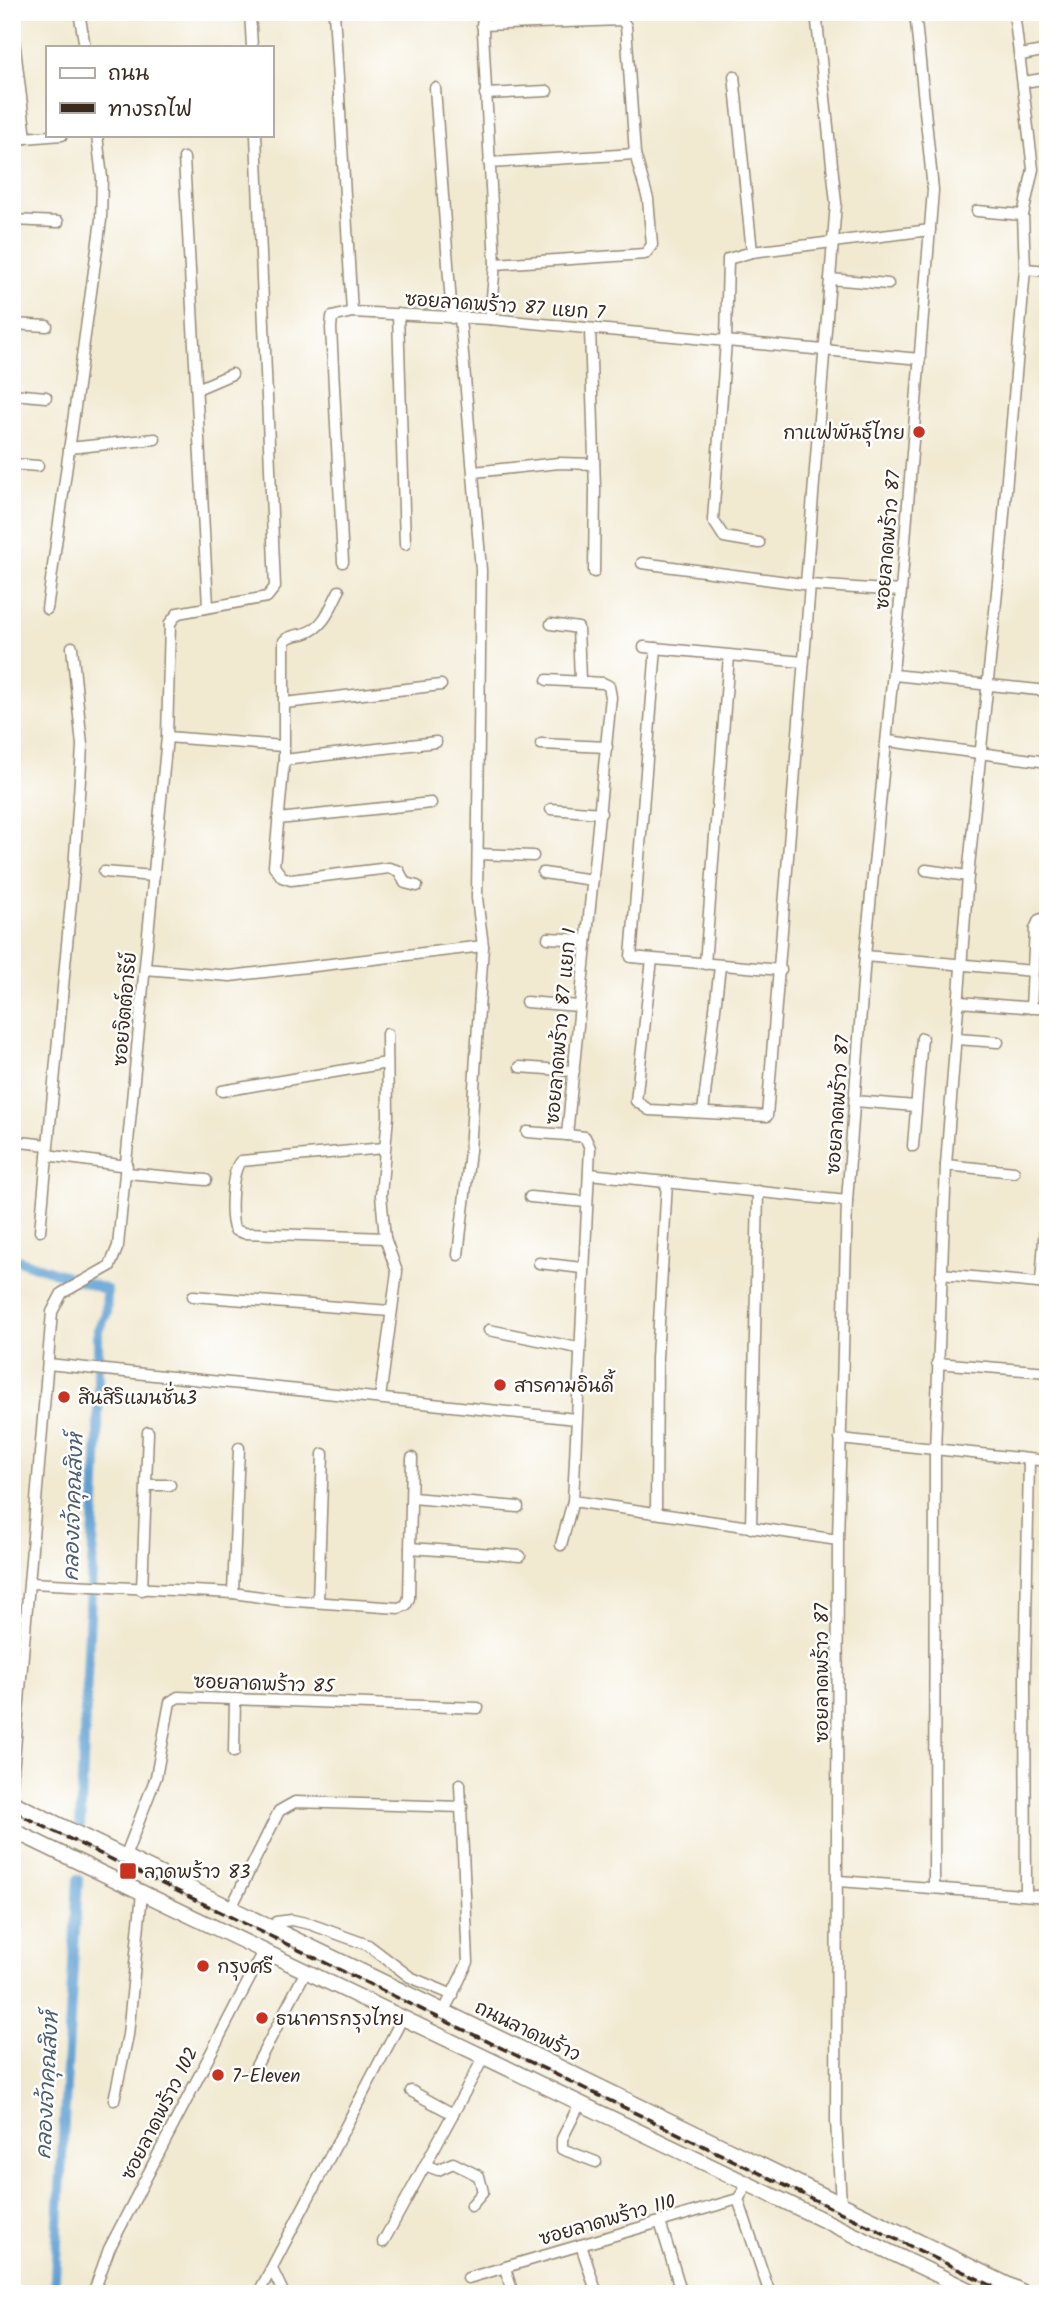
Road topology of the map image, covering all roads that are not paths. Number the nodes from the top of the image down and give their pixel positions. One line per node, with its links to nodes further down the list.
1 (79, 12): 10 (street)
2 (250, 12): 11 (street)
3 (334, 12): 40 (street)
4 (482, 12): 9 (street)
5 (816, 12): 33 (street)
6 (915, 12): 32 (street, ซอยลาดพร้าว 87)
7 (1014, 12): 13 (street)
8 (12, 24): 23 (street)
9 (482, 25): 19 (street); 25 (street)
10 (85, 46)
11 (252, 46)
12 (1048, 50): 13 (street)
13 (1021, 55): 16 (street)
14 (734, 76): 34 (street)
15 (1048, 78): 16 (street)
16 (1024, 82): 29 (street)
17 (435, 88): 42 (street)
18 (547, 91): 19 (street)
19 (485, 94): 27 (street)
20 (50, 136): 23 (street)
21 (97, 136): 55 (street)
22 (256, 136): 68 (street)
23 (26, 138): 24 (street)
24 (12, 139)
25 (635, 154): 27 (street); 35 (street)
26 (184, 158): 51 (street)
27 (489, 163): 35 (street)
28 (977, 211): 29 (street)
29 (1023, 215): 36 (street)
30 (12, 220): 31 (street)
31 (58, 222)
32 (930, 230): 33 (street); 49 (street, ซอยลาดพร้าว 87)
33 (835, 241): 34 (street); 38 (street)
34 (752, 251): 47 (street)
35 (495, 264): 43 (street)
36 (1025, 269): 37 (street); 79 (street)
37 (1048, 271)
38 (830, 279): 39 (street); 48 (street)
39 (888, 284)
40 (352, 312): 41 (street, ซอยลาดพร้าว 87 แยก 7); 62 (street)
41 (398, 314): 42 (street, ซอยลาดพร้าว 87 แยก 7); 61 (street)
42 (456, 318): 43 (street, ซอยลาดพร้าว 87 แยก 7); 59 (street)
43 (491, 319): 46 (street, ซอยลาดพร้าว 87 แยก 7)
44 (12, 324): 45 (street)
45 (47, 326)
46 (590, 329): 47 (street, ซอยลาดพร้าว 87 แยก 7); 57 (street)
47 (726, 341): 48 (street, ซอยลาดพร้าว 87 แยก 7); 60 (street)
48 (825, 350): 49 (street, ซอยลาดพร้าว 87 แยก 7); 65 (street)
49 (920, 359): 67 (street, ซอยลาดพร้าว 87)
50 (232, 374): 51 (street)
51 (197, 389): 68 (street)
52 (12, 394): 53 (street)
53 (46, 397)
54 (155, 439): 55 (street)
55 (69, 448): 69 (street)
56 (12, 464): 58 (street)
57 (594, 464): 59 (street); 64 (street)
58 (38, 466)
59 (474, 472): 96 (street)
60 (759, 543)
61 (405, 544)
62 (343, 562)
63 (642, 563): 65 (street)
64 (593, 572)
65 (808, 584): 67 (street); 75 (street)
66 (339, 591): 82 (street)
67 (901, 591): 76 (street, ซอยลาดพร้าว 87)
68 (208, 606): 83 (street, ซอยจิตต์อารีย์)
69 (47, 609)
70 (551, 624): 78 (street)
71 (72, 647): 138 (street)
72 (644, 647): 73 (street)
73 (656, 648): 74 (street); 110 (street)
74 (729, 656): 75 (street); 111 (street)
75 (803, 662): 115 (street)
76 (894, 674): 79 (street); 84 (street, ซอยลาดพร้าว 87)
77 (547, 680): 78 (street, ซอยลาดพร้าว 87 แยก 1)
78 (580, 680): 88 (street, ซอยลาดพร้าว 87 แยก 1)
79 (988, 684): 81 (street); 89 (street)
80 (441, 685): 82 (street)
81 (1048, 691)
82 (285, 703): 87 (street)
83 (167, 737): 87 (street); 101 (street, ซอยจิตต์อารีย์)
84 (888, 741): 89 (street); 109 (street, ซอยลาดพร้าว 87)
85 (436, 742): 90 (street)
86 (541, 744): 88 (street)
87 (283, 747): 90 (street)
88 (607, 747): 94 (street, ซอยลาดพร้าว 87 แยก 1)
89 (981, 752): 91 (street); 102 (street)
90 (284, 760): 95 (street)
91 (1048, 762)
92 (431, 803): 95 (street)
93 (551, 809): 94 (street)
94 (601, 813): 103 (street, ซอยลาดพร้าว 87 แยก 1)
95 (278, 819): 104 (street)
96 (478, 854): 97 (street); 108 (street)
97 (533, 856)
98 (926, 870): 102 (street)
99 (104, 872): 101 (street)
100 (543, 873): 103 (street)
101 (154, 876): 114 (street, ซอยจิตต์อารีย์)
102 (968, 876): 113 (street)
103 (593, 880): 107 (street, ซอยลาดพร้าว 87 แยก 1)
104 (416, 886)
105 (1048, 917): 116 (street)
106 (548, 938): 107 (street)
107 (586, 940): 119 (street, ซอยลาดพร้าว 87 แยก 1)
108 (483, 946): 114 (street); 152 (street)
109 (865, 956): 113 (street); 130 (street, ซอยลาดพร้าว 87)
110 (652, 959): 111 (street); 132 (street)
111 (705, 964): 112 (street)
112 (720, 966): 115 (street); 132 (street)
113 (963, 966): 116 (street); 118 (street)
114 (145, 969): 140 (street, ซอยจิตต์อารีย์)
115 (781, 970): 132 (street)
116 (1033, 971): 120 (street)
117 (526, 1002): 119 (street)
118 (960, 1002): 120 (street); 124 (street)
119 (579, 1006): 128 (street, ซอยลาดพร้าว 87 แยก 1)
120 (1031, 1008): 121 (street)
121 (1048, 1009)
122 (387, 1034): 126 (street)
123 (922, 1038): 131 (street)
124 (957, 1039): 125 (street); 139 (street)
125 (998, 1042)
126 (387, 1063): 129 (street); 137 (street)
127 (520, 1067): 128 (street)
128 (574, 1071): 134 (street, ซอยลาดพร้าว 87 แยก 1)
129 (222, 1091)
130 (855, 1101): 131 (street); 148 (street, ซอยลาดพร้าว 87)
131 (915, 1106): 136 (street)
132 (703, 1112)
133 (527, 1132): 134 (street)
134 (567, 1135): 142 (street, ซอยลาดพร้าว 87 แยก 1)
135 (12, 1141): 138 (street)
136 (913, 1146)
137 (384, 1148): 151 (street); 151 (street)
138 (47, 1150): 140 (street); 150 (street)
139 (946, 1165): 141 (street); 155 (street)
140 (127, 1170): 143 (street); 162 (street, ซอยจิตต์อารีย์)
141 (1014, 1172)
142 (589, 1174): 144 (street); 149 (street, ซอยลาดพร้าว 87 แยก 1)
143 (206, 1181)
144 (667, 1182): 146 (street); 179 (street)
145 (1048, 1184): 156 (street)
146 (758, 1191): 148 (street); 180 (street)
147 (530, 1197): 149 (street)
148 (847, 1201): 167 (street, ซอยลาดพร้าว 87)
149 (586, 1202): 154 (street, ซอยลาดพร้าว 87 แยก 1)
150 (40, 1231)
151 (385, 1238): 158 (street)
152 (458, 1255)
153 (539, 1263): 154 (street)
154 (582, 1268): 160 (street, ซอยลาดพร้าว 87 แยก 1)
155 (941, 1274): 156 (street); 161 (street)
156 (1044, 1284)
157 (193, 1297): 158 (street)
158 (390, 1311): 164 (street)
159 (489, 1330): 160 (street)
160 (578, 1348): 165 (street, ซอยลาดพร้าว 87 แยก 1)
161 (937, 1363): 163 (street); 169 (street)
162 (48, 1364): 164 (street); 185 (street, ซอยจิตต์อารีย์)
163 (1048, 1372)
164 (380, 1398): 165 (street)
165 (576, 1419): 177 (street, ซอยลาดพร้าว 87 แยก 1)
166 (148, 1432): 174 (street)
167 (840, 1439): 169 (street); 181 (street, ซอยลาดพร้าว 87)
168 (239, 1448): 187 (street)
169 (935, 1451): 172 (street); 200 (street)
170 (323, 1454): 188 (street)
171 (412, 1458): 176 (street)
172 (1029, 1460): 173 (street); 202 (street)
173 (1048, 1461)
174 (147, 1485): 175 (street); 186 (street)
175 (170, 1485)
176 (412, 1498): 178 (street); 183 (street)
177 (573, 1501): 179 (street); 182 (street, ซอยลาดพร้าว 87 แยก 1)
178 (518, 1507)
179 (656, 1513): 180 (street)
180 (751, 1528): 181 (street)
181 (838, 1540): 198 (street, ซอยลาดพร้าว 87)
182 (561, 1545)
183 (410, 1548): 184 (street); 188 (street)
184 (520, 1556)
185 (31, 1583): 186 (street); 192 (street, ซอยจิตต์อารีย์)
186 (142, 1590): 187 (street)
187 (233, 1593): 188 (street)
188 (318, 1602)
189 (235, 1699): 190 (street, ซอยลาดพร้าว 85); 191 (street); 197 (street, ซอยลาดพร้าว 85)
190 (478, 1708)
191 (234, 1752)
192 (12, 1784)
193 (460, 1784): 195 (street)
194 (12, 1802): 197 (main road, ถนนลาดพร้าว)
195 (462, 1807): 204 (street); 208 (street)
196 (13, 1831): 199 (street); 201 (main road)
197 (125, 1857): 204 (main road, ถนนลาดพร้าว)
198 (839, 1881): 200 (street); 221 (street, ซอยลาดพร้าว 87)
199 (12, 1886)
200 (934, 1887): 202 (street)
201 (142, 1893): 206 (main road); 214 (street)
202 (1026, 1894): 203 (street)
203 (1048, 1897)
204 (231, 1908): 205 (main road, ถนนลาดพร้าว)
205 (273, 1928): 208 (street); 209 (main road, ถนนลาดพร้าว)
206 (264, 1951): 207 (main road); 231 (street, ซอยลาดพร้าว 102)
207 (306, 1971): 210 (main road); 212 (street)
208 (453, 1996): 209 (street)
209 (444, 2011): 221 (main road, ถนนลาดพร้าว)
210 (402, 2017): 211 (main road); 228 (street)
211 (484, 2057): 215 (main road); 216 (street)
212 (253, 2072)
213 (411, 2091): 216 (street)
214 (114, 2100)
215 (580, 2103): 217 (street); 219 (main road)
216 (453, 2114): 218 (street)
217 (596, 2162)
218 (425, 2165): 222 (street); 224 (street)
219 (748, 2184): 220 (street); 229 (main road)
220 (738, 2199): 223 (street, ซอยลาดพร้าว 110); 237 (street)
221 (841, 2203): 226 (main road, ถนนลาดพร้าว)
222 (471, 2206)
223 (660, 2222): 225 (street, ซอยลาดพร้าว 110); 236 (street)
224 (383, 2242)
225 (580, 2245): 227 (street, ซอยลาดพร้าว 110); 235 (street)
226 (947, 2255): 229 (main road); 240 (main road, ถนนลาดพร้าว)
227 (505, 2268): 230 (street, ซอยลาดพร้าว 110); 234 (street)
228 (272, 2269): 232 (street); 233 (street)
229 (942, 2277): 238 (street); 239 (main road)
230 (468, 2278)
231 (93, 2294)
232 (258, 2294)
233 (284, 2294)
234 (513, 2294)
235 (597, 2294)
236 (682, 2294)
237 (770, 2294)
238 (949, 2294)
239 (977, 2294)
240 (1027, 2294)

